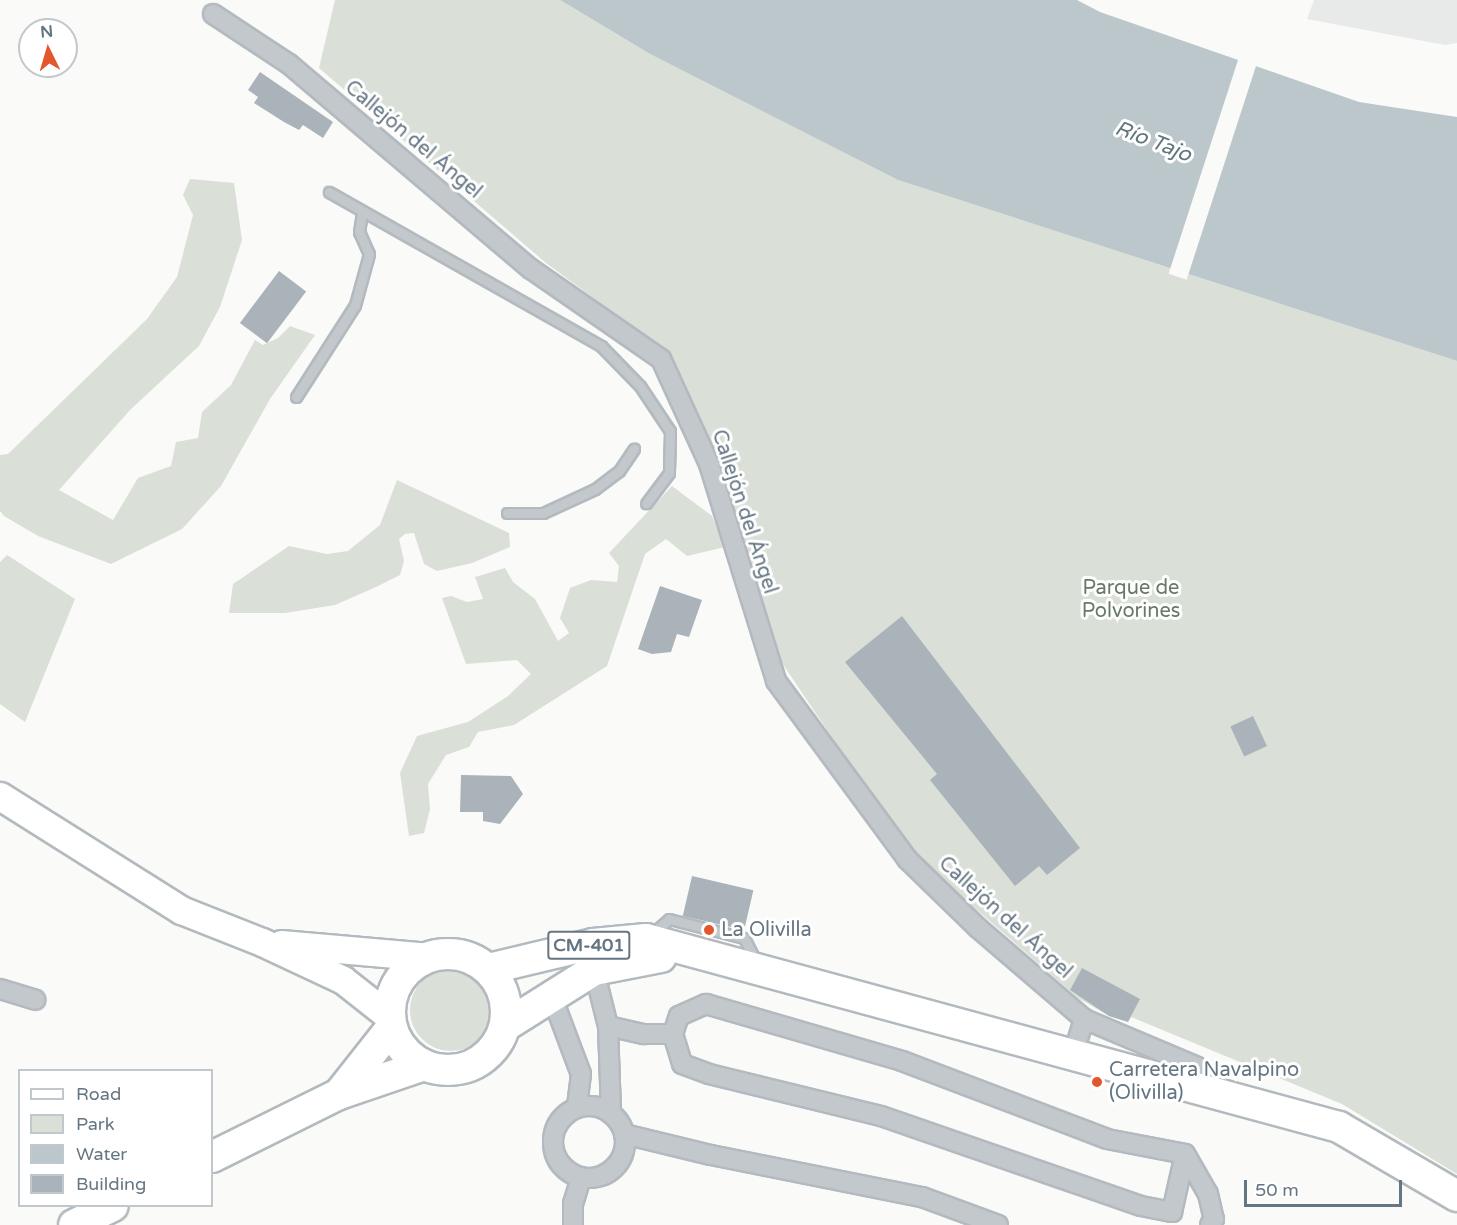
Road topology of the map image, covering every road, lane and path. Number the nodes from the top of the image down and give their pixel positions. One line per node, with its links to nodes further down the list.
1 (213, 14): 21 (street, Callejón del Ángel)
2 (329, 192): 3 (lane)
3 (362, 212): 4 (lane); 6 (lane)
4 (296, 397)
5 (634, 449): 7 (lane)
6 (646, 503)
7 (507, 513)
8 (0, 796): 10 (main road)
9 (0, 816): 10 (main road)
10 (181, 910): 12 (main road)
11 (646, 939): 13 (main road, CM-401); 15 (lane); 16 (main road, CM-401)
12 (262, 942): 14 (main road); 22 (main road)
13 (691, 953): 15 (main road, CM-401); 17 (main road, CM-401)
14 (429, 957): 16 (main road); 22 (main road, CM-401)
15 (750, 968): 26 (main road, CM-401)
16 (488, 969): 23 (main road)
17 (594, 970): 19 (main road, CM-401); 24 (street)
18 (0, 988): 20 (street)
19 (552, 997): 23 (main road, CM-401); 30 (street)
20 (36, 1000)
21 (1084, 1019): 26 (street); 29 (street, Callejón del Ángel)
22 (391, 1022): 27 (main road); 28 (main road, CM-401)
23 (505, 1026): 27 (main road, CM-401)
24 (608, 1026): 25 (street); 31 (street)
25 (673, 1034): 33 (street); 33 (street)
26 (1073, 1055): 29 (main road, CM-401)
27 (424, 1065): 28 (main road, CM-401)
28 (339, 1094): 34 (main road, CM-401)
29 (1233, 1097): 36 (main road, CM-401)
30 (577, 1108): 31 (street); 35 (street)
31 (611, 1113): 32 (street)
32 (624, 1134): 35 (street); 40 (street)
33 (1185, 1154): 41 (street)
34 (213, 1157)
35 (581, 1177): 39 (street)
36 (1457, 1196)
37 (111, 1207): 38 (main road)
38 (74, 1225)
39 (573, 1225)
40 (998, 1225)
41 (1210, 1225)

